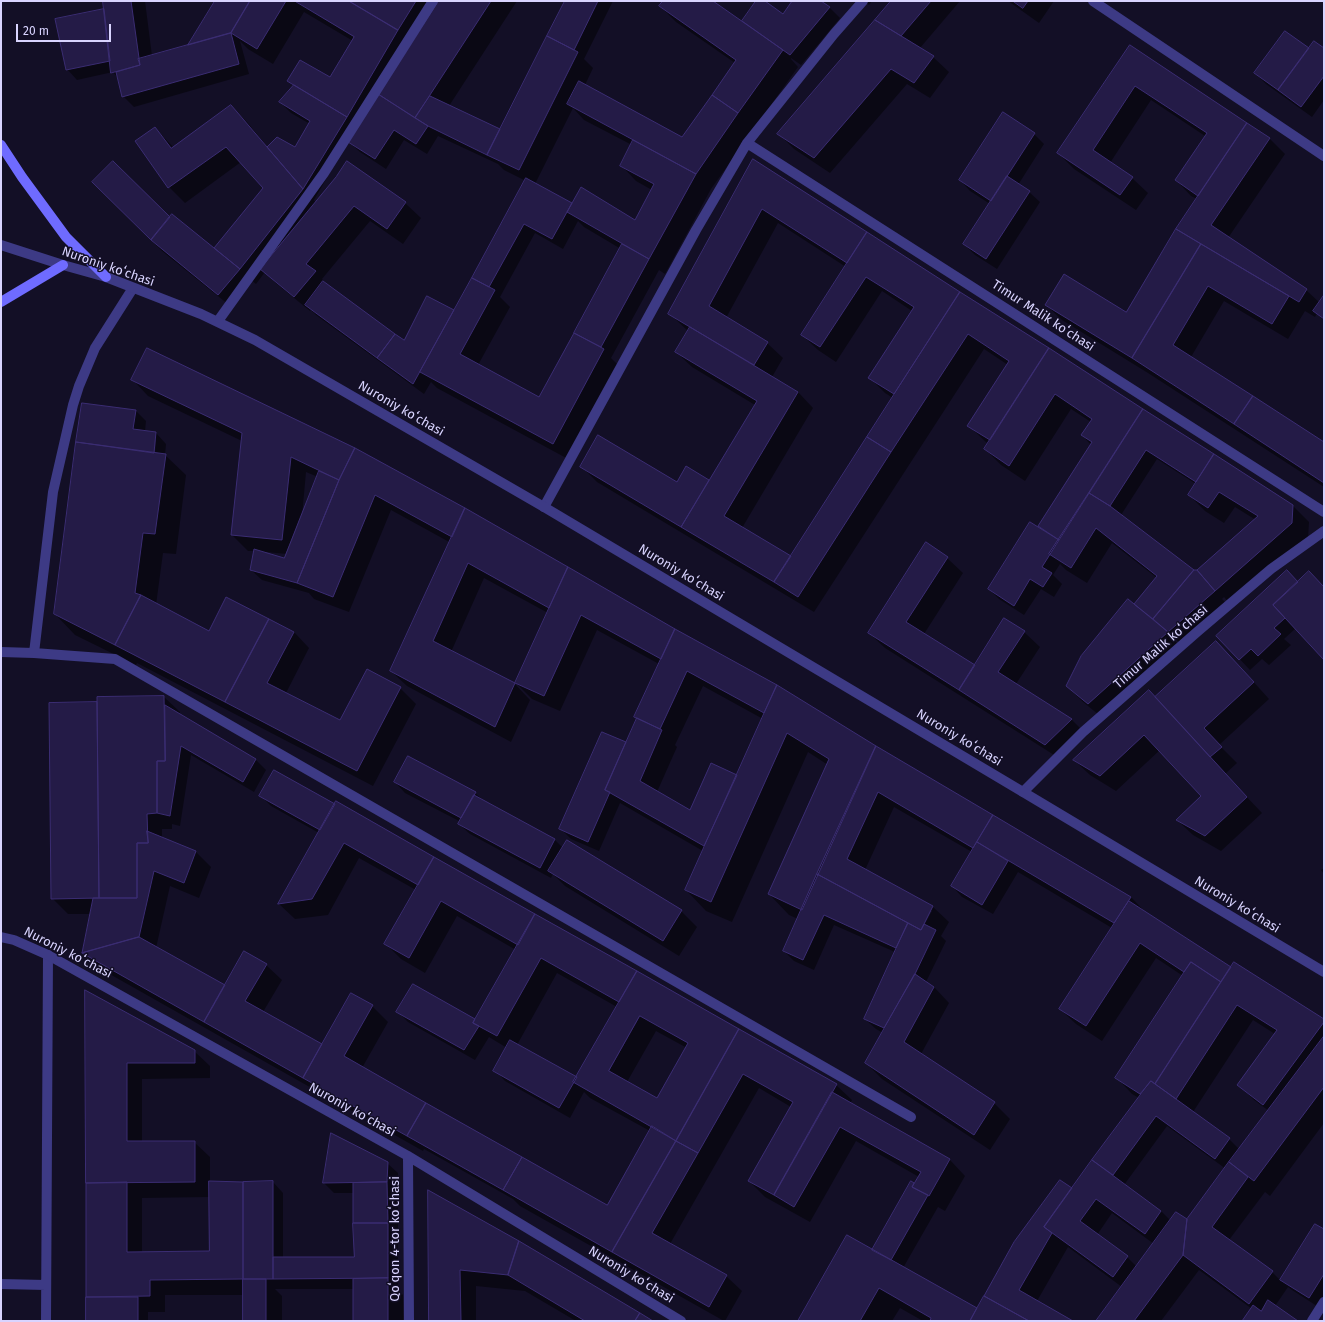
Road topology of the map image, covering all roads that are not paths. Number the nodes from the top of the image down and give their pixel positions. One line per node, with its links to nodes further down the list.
1 (433, 1): 12 (street)
2 (863, 1): 4 (street)
3 (1093, 1): 6 (street)
4 (747, 142): 13 (street); 14 (street, Timur Malik koʻchasi)
5 (1, 145): 9 (main road)
6 (1324, 156)
7 (1, 245): 8 (street, Nuroniy koʻchasi)
8 (63, 265): 9 (street, Nuroniy koʻchasi); 11 (main road)
9 (106, 277): 10 (street, Nuroniy koʻchasi)
10 (134, 288): 12 (street, Nuroniy koʻchasi); 17 (street)
11 (1, 302)
12 (218, 321): 13 (street, Nuroniy koʻchasi)
13 (544, 507): 18 (street, Nuroniy koʻchasi)
14 (1324, 512)
15 (1324, 531): 18 (street, Timur Malik koʻchasi)
16 (1, 652): 17 (street)
17 (34, 653): 22 (street)
18 (1023, 792): 21 (street, Nuroniy koʻchasi)
19 (1, 937): 20 (street, Nuroniy koʻchasi)
20 (48, 955): 23 (street, Nuroniy koʻchasi); 25 (street)
21 (1324, 972)
22 (911, 1117)
23 (408, 1156): 28 (street, Qoʻqon 4-tor koʻchasi); 29 (street, Nuroniy koʻchasi)
24 (1, 1284): 25 (street)
25 (46, 1285): 27 (street)
26 (1324, 1302): 30 (street)
27 (46, 1321)
28 (409, 1321)
29 (681, 1321)
30 (1312, 1321)

